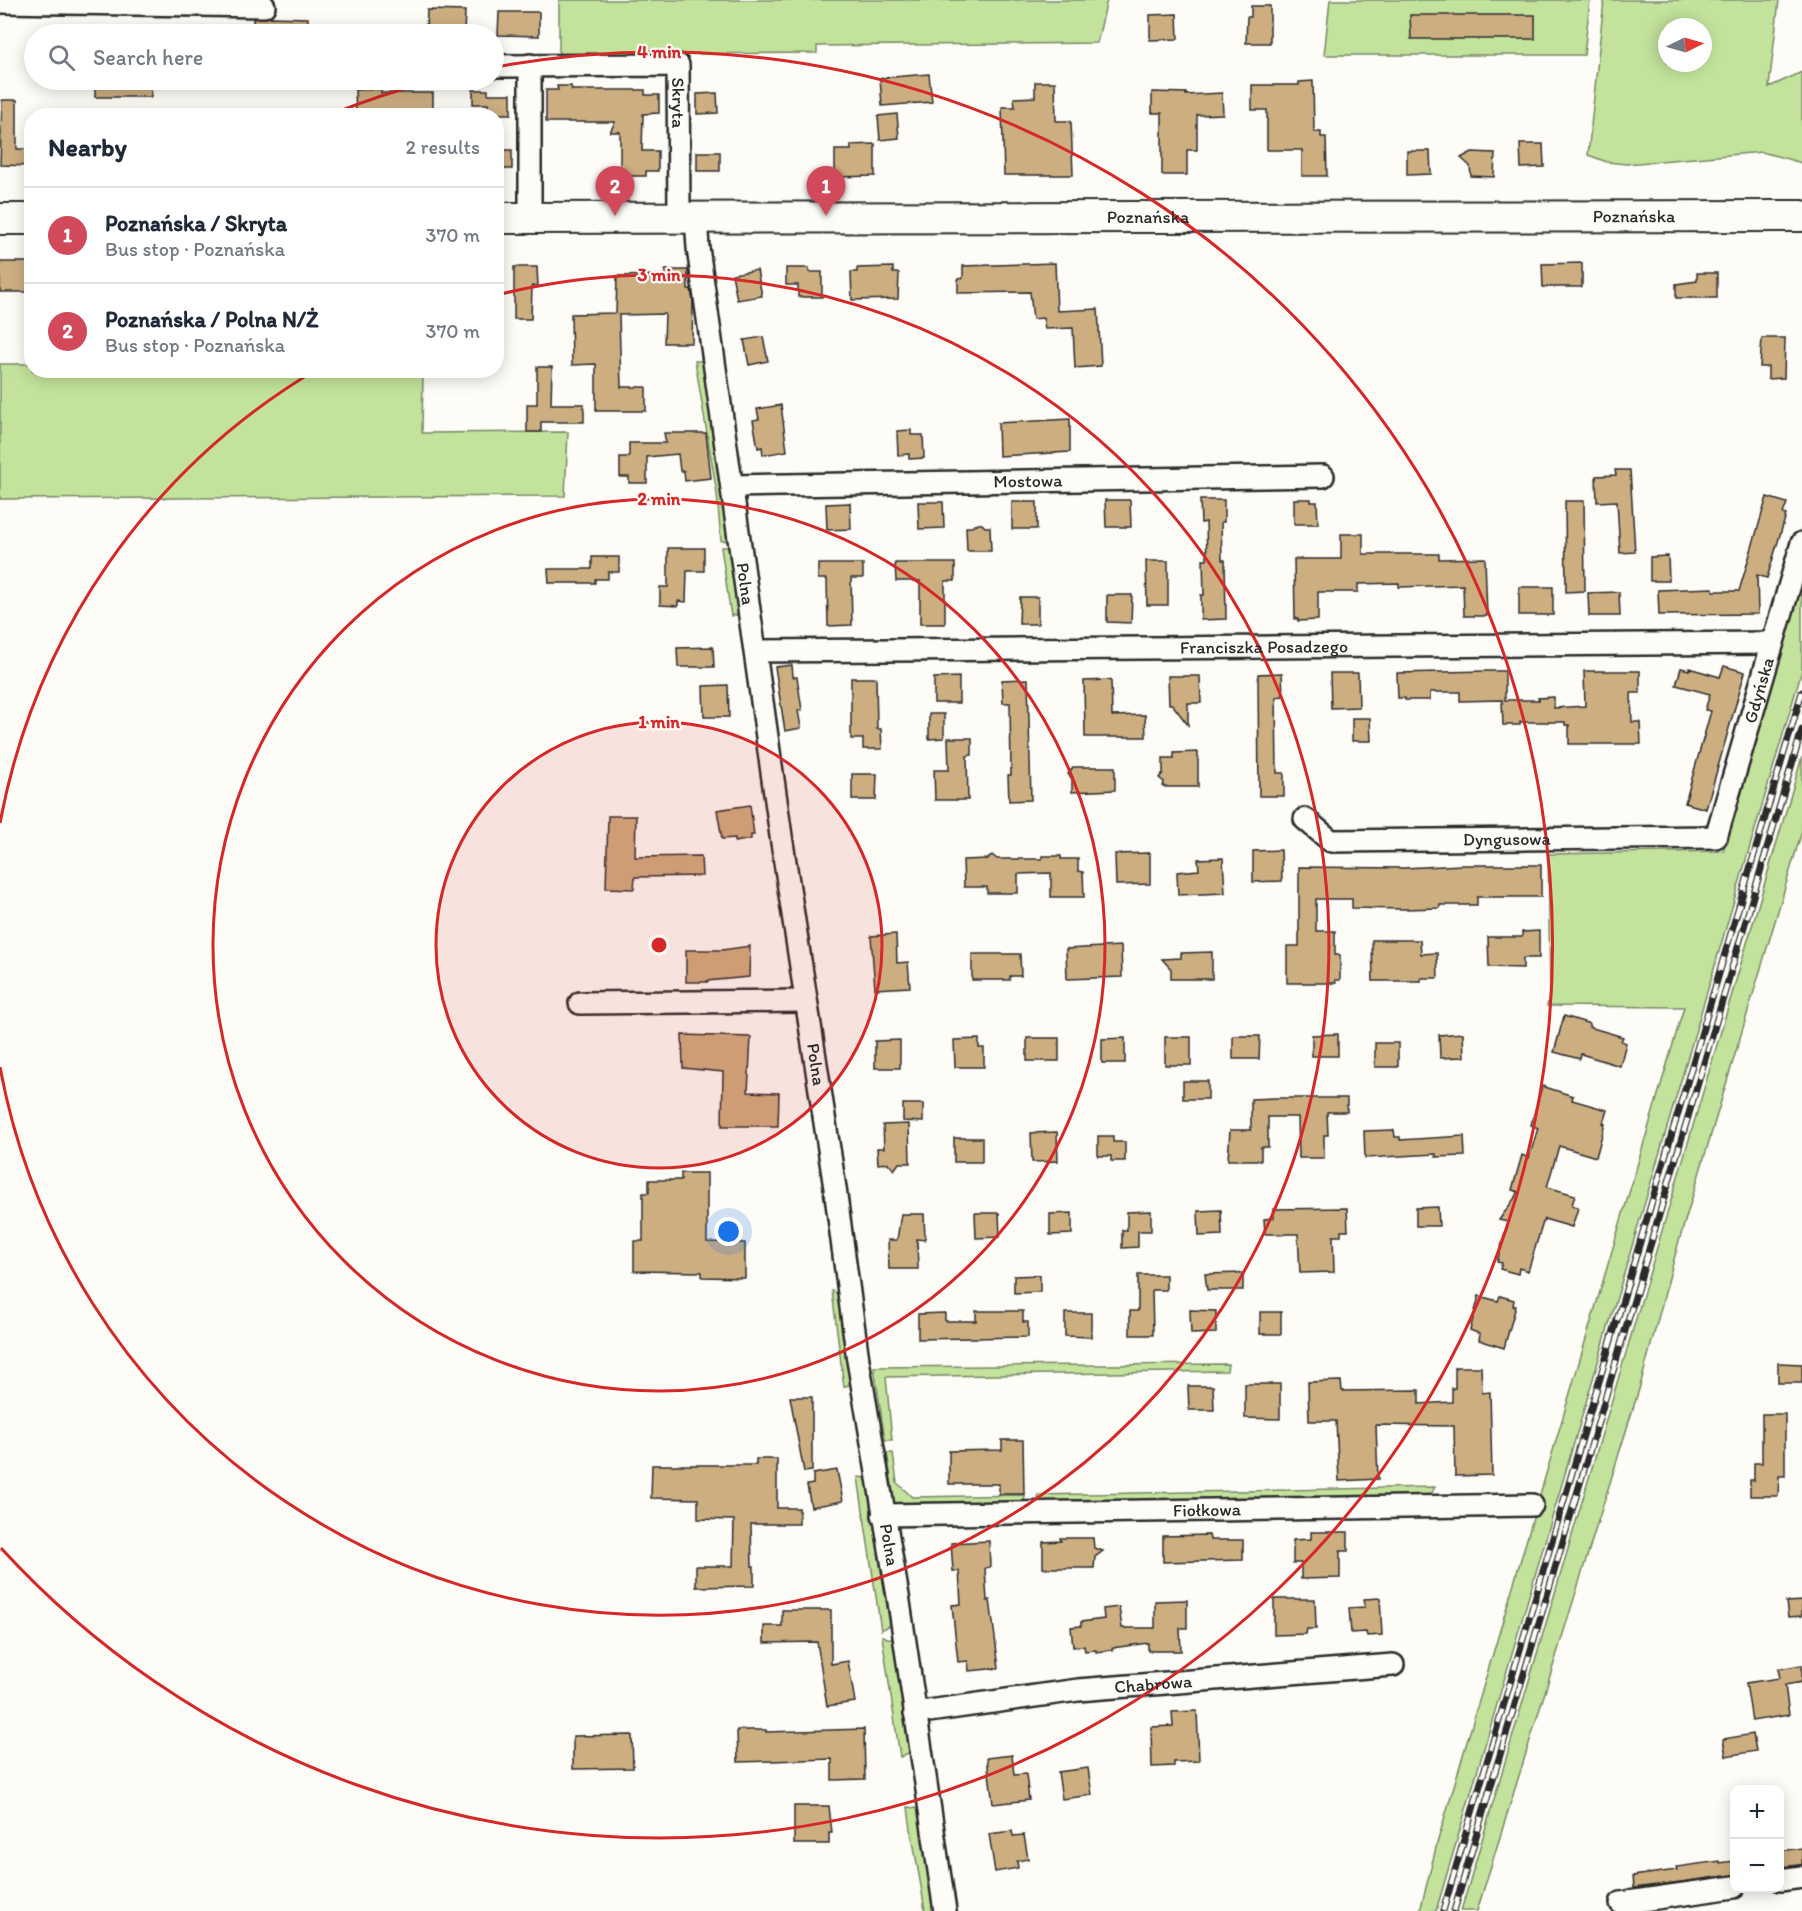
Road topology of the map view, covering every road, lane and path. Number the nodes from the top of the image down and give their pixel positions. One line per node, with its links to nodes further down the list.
1 (0, 2): 2 (street)
2 (264, 6)
3 (530, 65): 4 (street, Skryta); 6 (street, Skryta); 8 (street)
4 (504, 66)
5 (1802, 216): 6 (main road, Poznańska)
6 (687, 217): 8 (main road, Poznańska); 12 (street, Polna)
7 (504, 218): 8 (main road, Poznańska)
8 (530, 218)
9 (0, 219): 10 (main road)
10 (24, 219)
11 (1323, 476): 12 (street, Mostowa)
12 (732, 486): 15 (street, Polna)
13 (1802, 543): 14 (street, Gdyńska)
14 (1772, 643): 15 (street, Franciszka Posadzego); 17 (street, Gdyńska)
15 (756, 651): 18 (street, Polna)
16 (1305, 819): 17 (street, Dyngusowa)
17 (1716, 837)
18 (806, 1001): 19 (street); 21 (street, Polna)
19 (580, 1003)
20 (1532, 1505): 21 (street, Fiołkowa)
21 (883, 1515): 23 (street, Polna)
22 (1393, 1665): 23 (street, Chabrowa)
23 (915, 1713): 28 (street, Polna)
24 (1802, 1877): 25 (street)
25 (1784, 1879)
26 (1730, 1888): 27 (street)
27 (1621, 1903)
28 (945, 1911)

